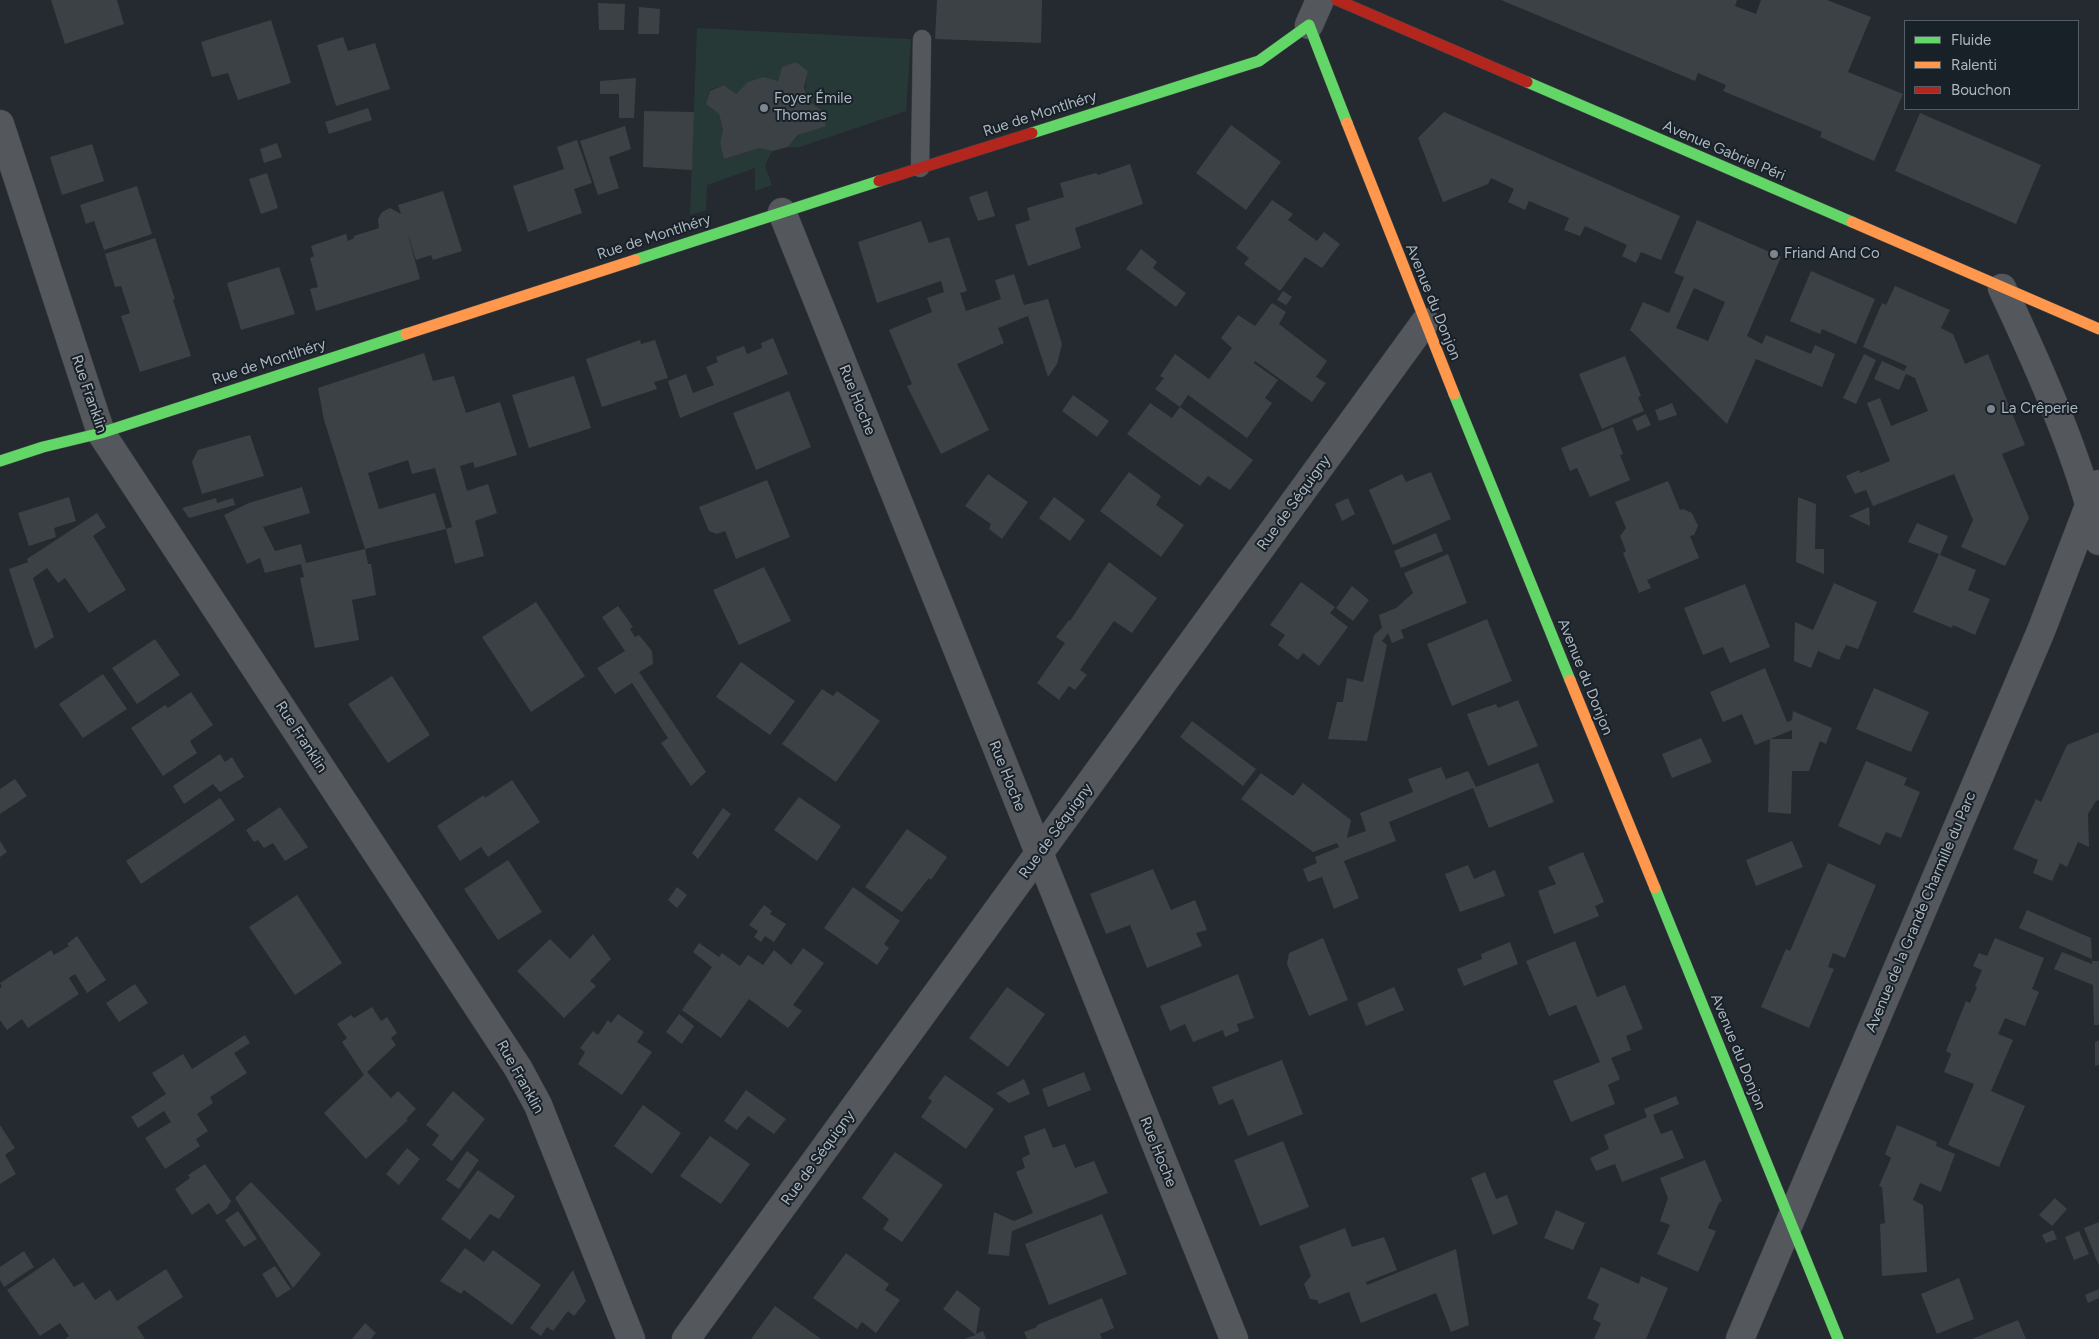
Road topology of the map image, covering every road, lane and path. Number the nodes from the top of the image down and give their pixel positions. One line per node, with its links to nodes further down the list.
1 (1320, 0): 3 (street)
2 (1337, 0): 8 (street, Avenue Gabriel Péri)
3 (1309, 25): 6 (street, Rue de Montlhéry); 9 (street, Avenue du Donjon)
4 (922, 40): 6 (lane)
5 (0, 124): 11 (street, Rue Franklin)
6 (920, 168): 7 (street, Rue de Montlhéry)
7 (782, 212): 11 (street, Rue de Montlhéry); 15 (street, Rue Hoche)
8 (2002, 288): 10 (street, Avenue Gabriel Péri); 13 (street)
9 (1425, 322): 15 (street, Rue de Séquigny); 16 (street, Avenue du Donjon)
10 (2099, 329)
11 (101, 432): 12 (street, Rue de Montlhéry); 17 (street, Rue Franklin)
12 (0, 461)
13 (2094, 493): 14 (street); 16 (street, Avenue de la Grande Charmille du Parc)
14 (2099, 541)
15 (1038, 855): 18 (street, Rue de Séquigny); 19 (street, Rue Hoche)
16 (1790, 1220): 20 (street, Avenue de la Grande Charmille du Parc); 21 (street, Avenue du Donjon)
17 (632, 1339)
18 (686, 1339)
19 (1234, 1339)
20 (1740, 1339)
21 (1838, 1339)

